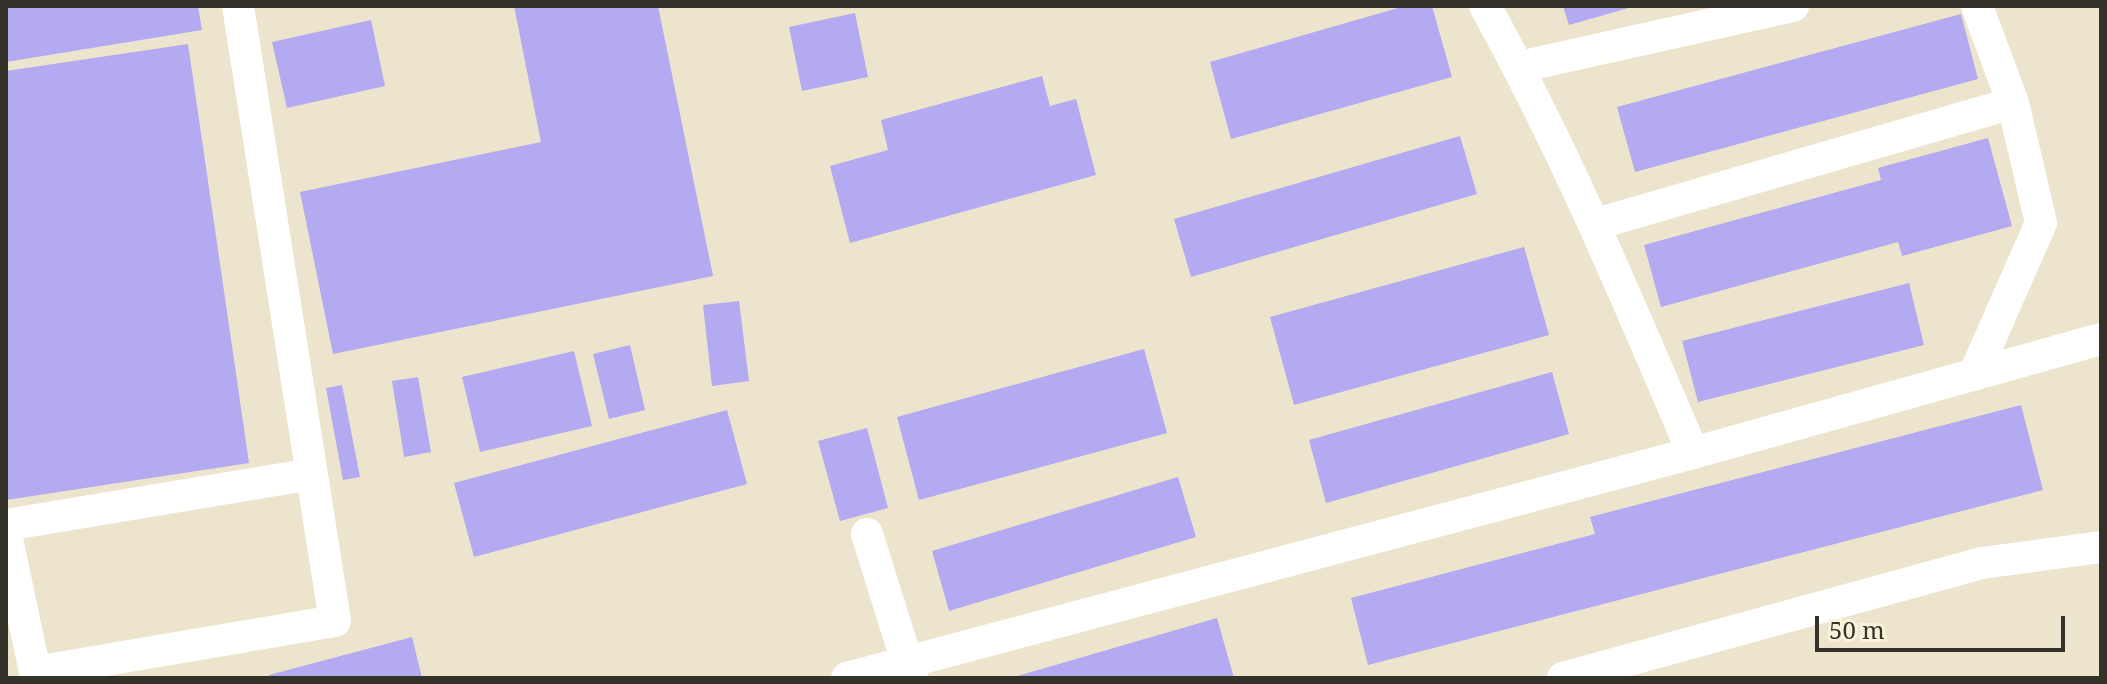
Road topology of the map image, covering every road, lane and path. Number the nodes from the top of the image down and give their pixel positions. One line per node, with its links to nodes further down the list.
1 (238, 6): 11 (lane)
2 (1485, 6): 5 (lane)
3 (1977, 6): 6 (lane)
4 (1785, 7): 5 (lane)
5 (1519, 67): 7 (lane)
6 (2013, 103): 7 (lane); 9 (lane)
7 (1596, 224): 10 (lane)
8 (2101, 339): 9 (lane)
9 (1974, 375): 10 (lane)
10 (1693, 453): 17 (lane)
11 (312, 474): 12 (lane); 16 (lane)
12 (6, 525)
13 (6, 534): 16 (lane)
14 (867, 534): 17 (lane)
15 (2101, 547): 19 (lane)
16 (16, 638)
17 (910, 670): 18 (lane)
18 (847, 678)
19 (1563, 678)

